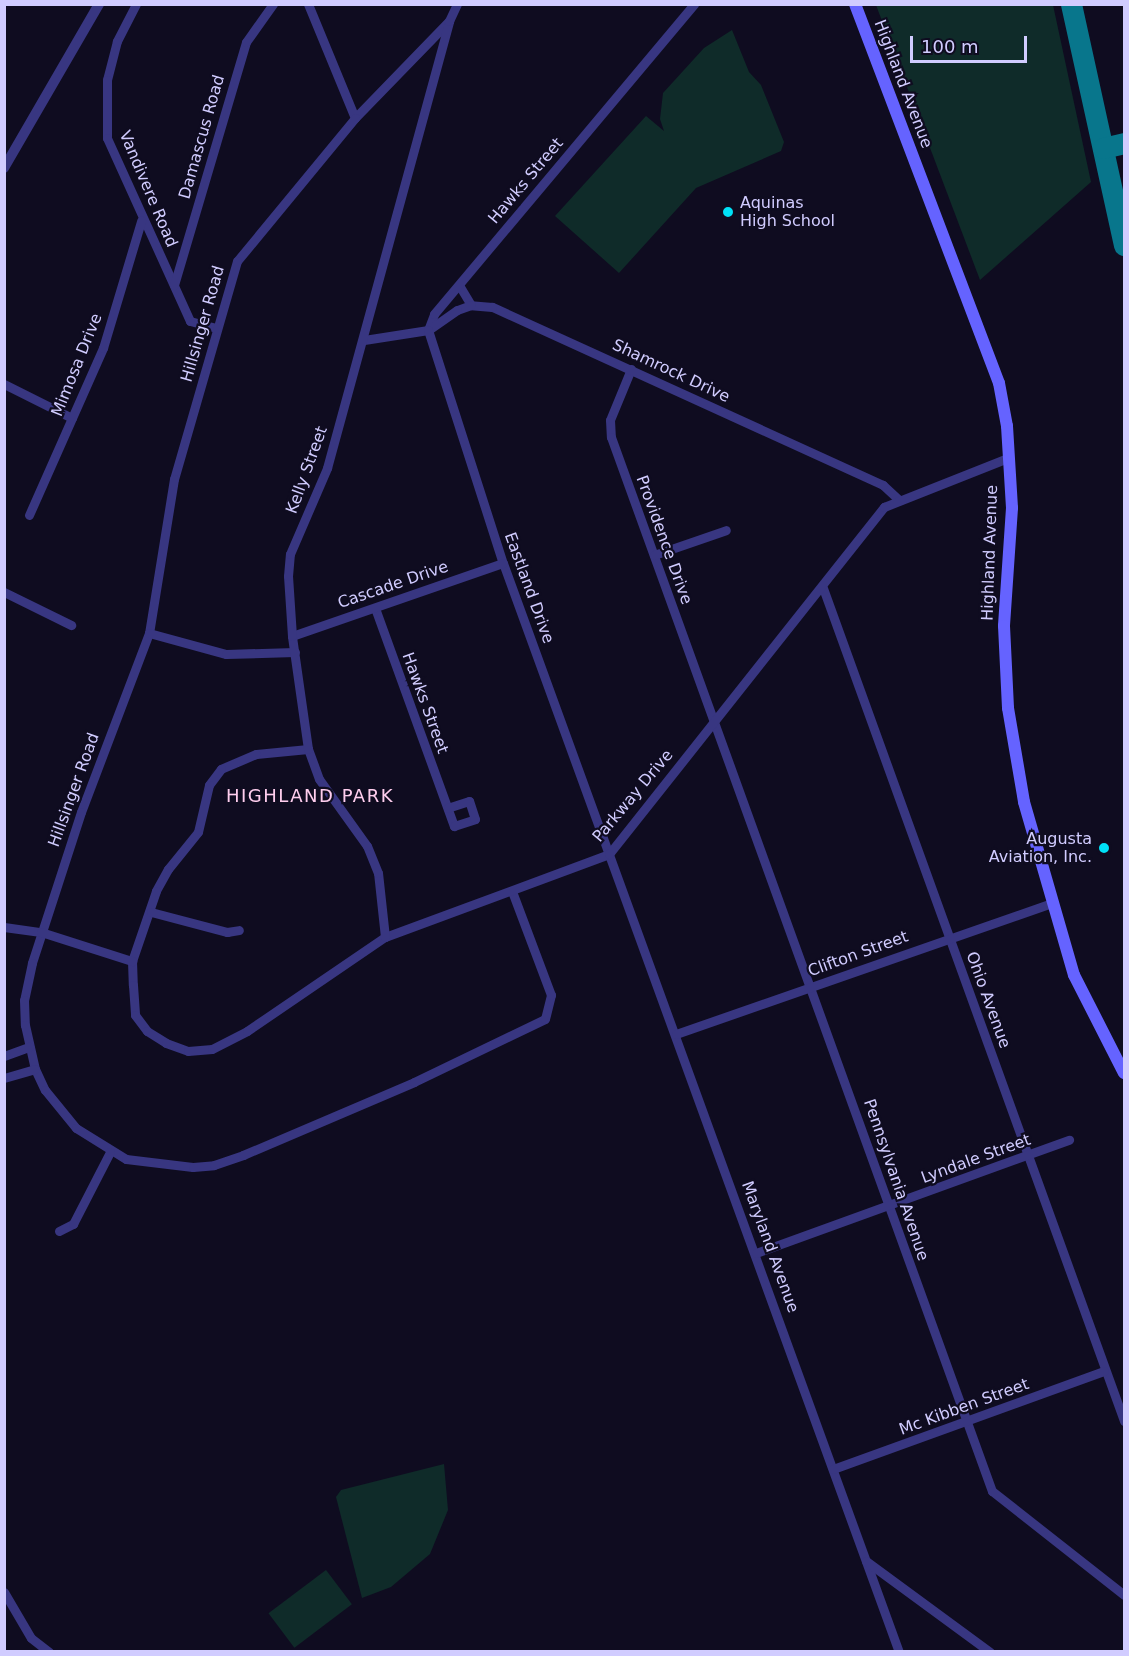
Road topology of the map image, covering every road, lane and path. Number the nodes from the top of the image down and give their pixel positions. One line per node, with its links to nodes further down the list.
1 (99, 4): 10 (street)
2 (136, 4): 11 (street, Vandivere Road)
3 (273, 4): 12 (street, Damascus Road)
4 (308, 4): 9 (street)
5 (457, 4): 8 (street, Kelly Street)
6 (855, 4): 21 (main road, Highland Avenue)
7 (692, 5): 13 (street, Hawks Street)
8 (449, 21): 9 (street, Hillsinger Road); 17 (street, Kelly Street)
9 (355, 118): 15 (street, Hillsinger Road)
10 (4, 168)
11 (141, 221): 12 (street, Vandivere Road); 20 (street, Mimosa Drive)
12 (174, 285): 15 (street, Vandivere Road)
13 (459, 285): 14 (street); 16 (street, Hawks Street)
14 (471, 305): 16 (street); 18 (street, Shamrock Drive)
15 (217, 328): 31 (street, Hillsinger Road)
16 (428, 330): 17 (street); 26 (street, Eastland Drive)
17 (364, 340): 32 (street, Kelly Street)
18 (632, 369): 22 (street, Shamrock Drive); 25 (street, Providence Drive)
19 (4, 384): 20 (street)
20 (72, 418): 23 (street, Mimosa Drive)
21 (1008, 458): 22 (street, Parkway Drive); 39 (main road, Highland Avenue)
22 (898, 500): 27 (street, Parkway Drive)
23 (29, 515)
24 (726, 530): 25 (street)
25 (654, 555): 34 (street, Providence Drive)
26 (503, 563): 29 (street, Cascade Drive); 37 (street, Eastland Drive)
27 (823, 588): 34 (street, Parkway Drive); 45 (street, Ohio Avenue)
28 (4, 592): 30 (street)
29 (375, 608): 32 (street, Cascade Drive); 36 (street, Hawks Street)
30 (71, 625)
31 (149, 633): 33 (street); 43 (street, Hillsinger Road)
32 (292, 636): 33 (street, Kelly Street)
33 (295, 652): 35 (street, Kelly Street)
34 (714, 720): 37 (street, Parkway Drive); 47 (street, Pennsylvania Avenue)
35 (308, 750): 40 (street); 44 (street, Kelly Street)
36 (448, 808)
37 (609, 854): 38 (street, Parkway Drive); 48 (street, Maryland Avenue)
38 (512, 891): 44 (street, Parkway Drive); 55 (street, Hillsinger Road)
39 (1052, 903): 45 (street, Clifton Street); 52 (main road, Highland Avenue)
40 (151, 912): 42 (street); 46 (street)
41 (4, 927): 43 (street)
42 (239, 930)
43 (41, 932): 46 (street); 49 (street, Hillsinger Road)
44 (386, 937): 46 (street, Parkway Drive)
45 (949, 937): 47 (street, Clifton Street); 56 (street, Ohio Avenue)
46 (132, 961)
47 (811, 987): 48 (street, Clifton Street); 57 (street, Pennsylvania Avenue)
48 (676, 1034): 59 (street, Maryland Avenue)
49 (29, 1047): 50 (street); 51 (street, Hillsinger Road)
50 (4, 1056)
51 (35, 1069): 53 (street); 55 (street, Hillsinger Road)
52 (1125, 1074)
53 (4, 1078)
54 (1069, 1140): 56 (street, Lyndale Street)
55 (110, 1152): 58 (street)
56 (1028, 1156): 57 (street, Lyndale Street); 60 (street, Ohio Avenue)
57 (889, 1207): 59 (street, Lyndale Street); 62 (street, Pennsylvania Avenue)
58 (60, 1231)
59 (756, 1253): 63 (street, Maryland Avenue)
60 (1104, 1371): 61 (street, Ohio Avenue); 62 (street, Mc Kibben Street)
61 (1125, 1421)
62 (966, 1424): 63 (street, Mc Kibben Street); 66 (street, Pennsylvania Avenue)
63 (833, 1469): 64 (street, Maryland Avenue)
64 (866, 1560): 68 (street, Maryland Avenue); 69 (street)
65 (4, 1592): 67 (street)
66 (1125, 1595)
67 (49, 1652)
68 (899, 1652)
69 (990, 1652)

